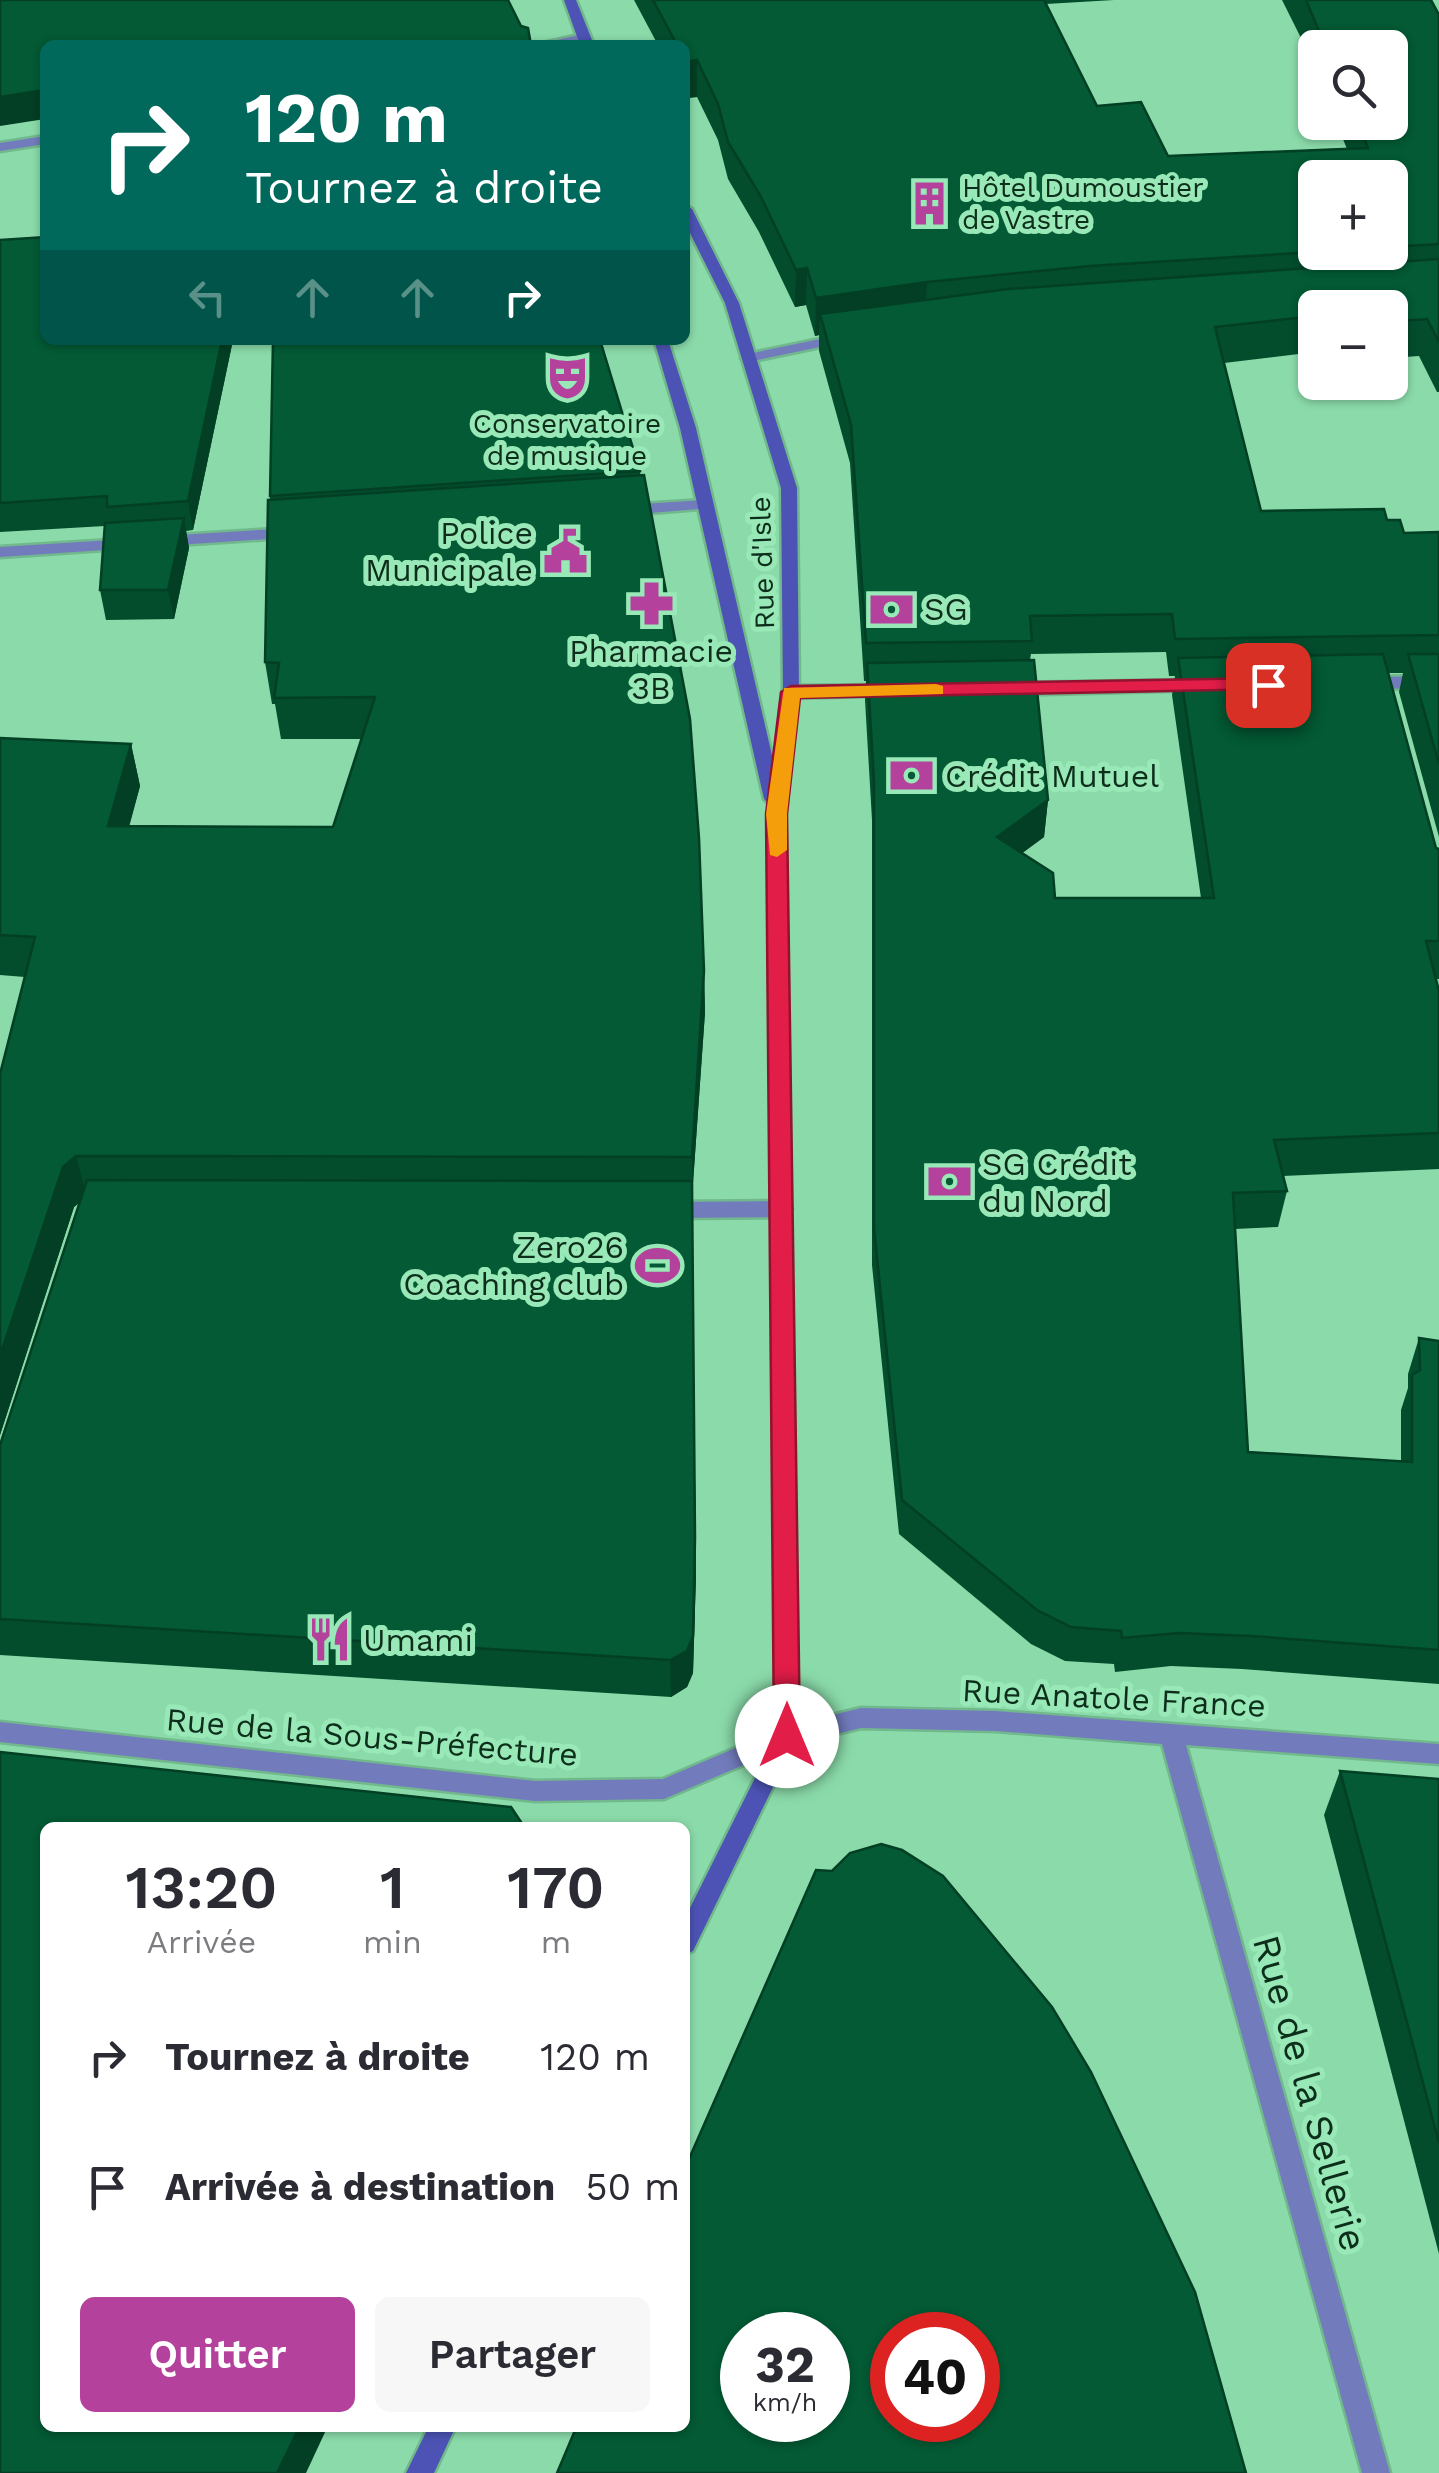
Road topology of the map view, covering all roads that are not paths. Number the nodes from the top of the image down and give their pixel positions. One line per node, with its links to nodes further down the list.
1 (570, 0): 2 (street)
2 (585, 40)
3 (40, 141): 4 (street)
4 (0, 147)
5 (690, 219): 8 (street, Rue d'Isle)
6 (863, 334): 8 (street)
7 (663, 345): 9 (street, Rue d'Isle)
8 (748, 358): 18 (street, Rue d'Isle)
9 (705, 504): 10 (street); 19 (street, Rue d'Isle)
10 (604, 511)
11 (312, 531): 12 (street)
12 (0, 552)
13 (1439, 682): 14 (street)
14 (1345, 684)
15 (1210, 686): 16 (street)
16 (996, 689)
17 (919, 690): 18 (street)
18 (791, 692): 19 (street, Rue d'Isle)
19 (776, 814): 20 (street, Rue d'Isle)
20 (782, 1209): 21 (street); 24 (street, Rue d'Isle)
21 (646, 1210)
22 (0, 1732): 24 (street, Rue de la Sous-Préfecture)
23 (1171, 1734): 24 (street, Rue Anatole France); 25 (street, Rue Anatole France); 29 (street, Rue de la Sellerie)
24 (787, 1736): 26 (street)
25 (1439, 1754)
26 (690, 1933)
27 (440, 2432): 28 (street)
28 (420, 2473)
29 (1376, 2473)

